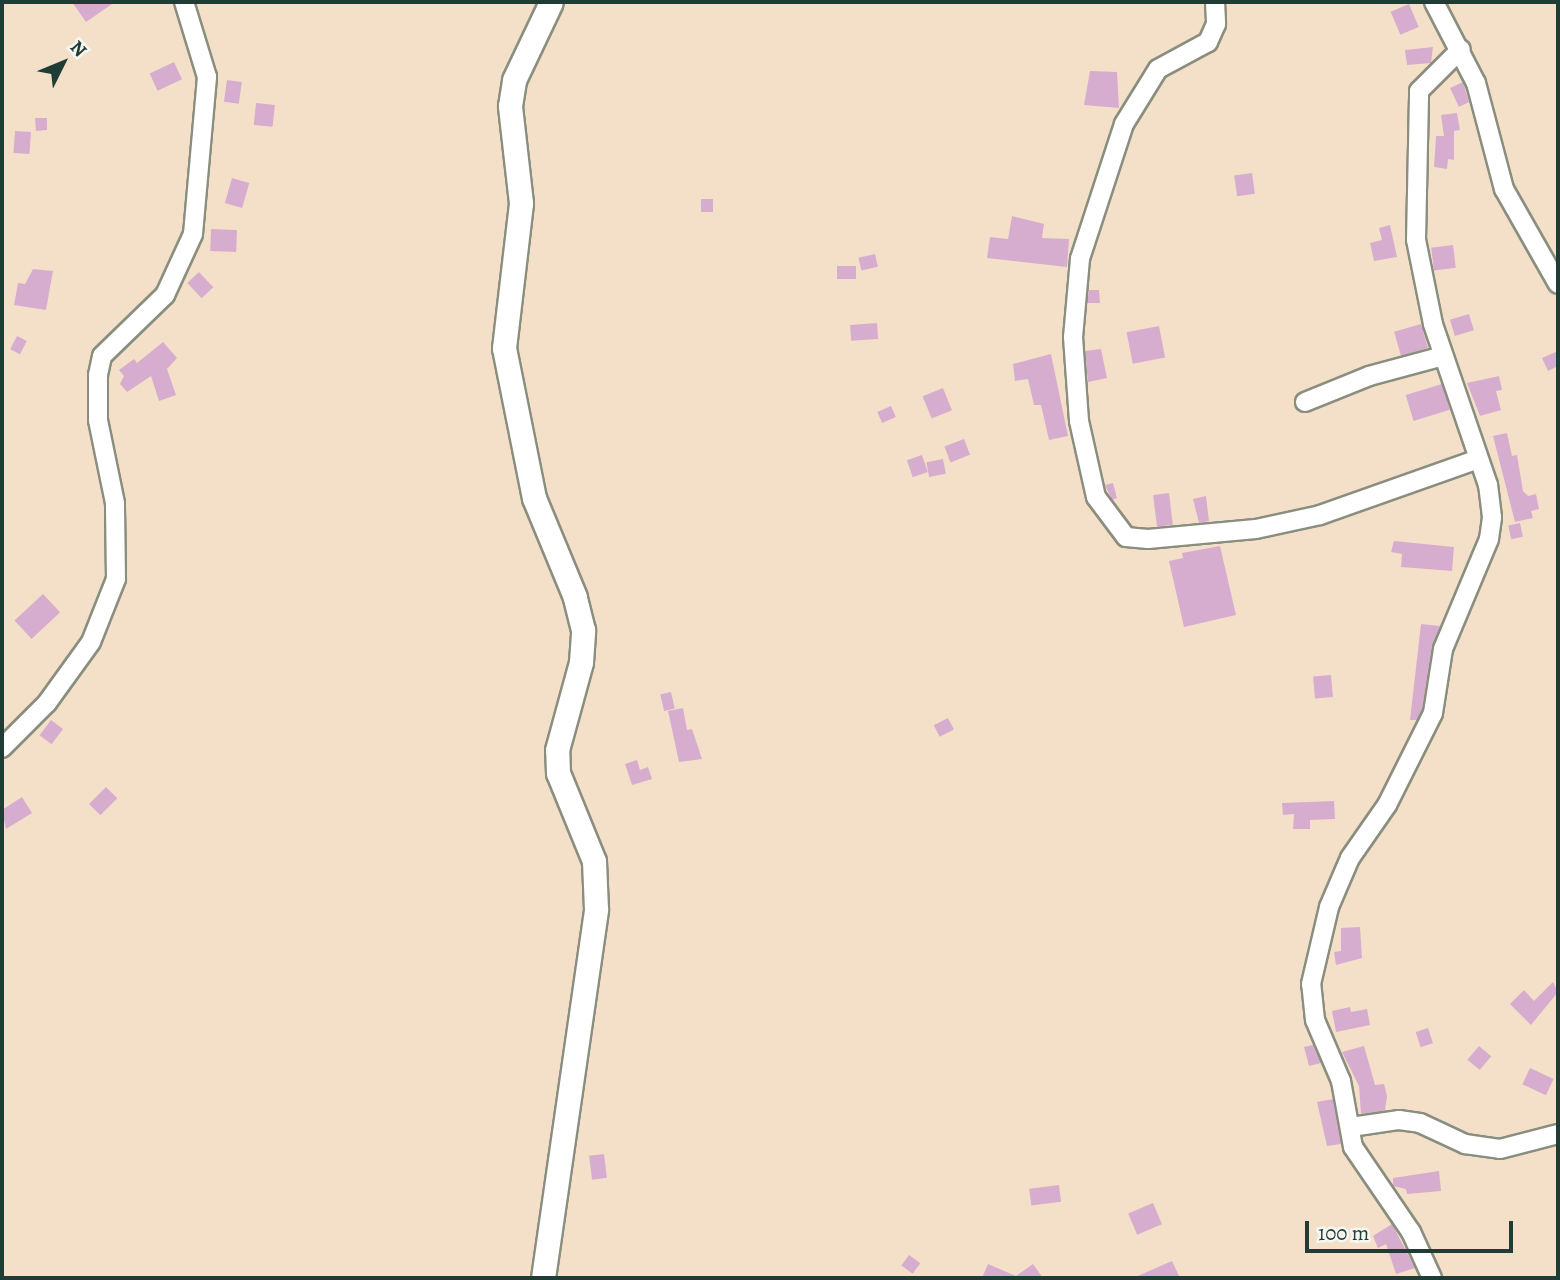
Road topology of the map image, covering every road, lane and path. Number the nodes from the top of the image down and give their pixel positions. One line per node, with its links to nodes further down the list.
1 (184, 2): 10 (street)
2 (551, 2): 13 (main road)
3 (1215, 2): 9 (street)
4 (1434, 2): 5 (street)
5 (1461, 49): 6 (street); 7 (street)
6 (1558, 284)
7 (1443, 356): 8 (street); 9 (street)
8 (1305, 402)
9 (1478, 459): 11 (street)
10 (2, 748)
11 (1351, 1128): 12 (street); 14 (street)
12 (1558, 1134)
13 (543, 1278)
14 (1432, 1278)

